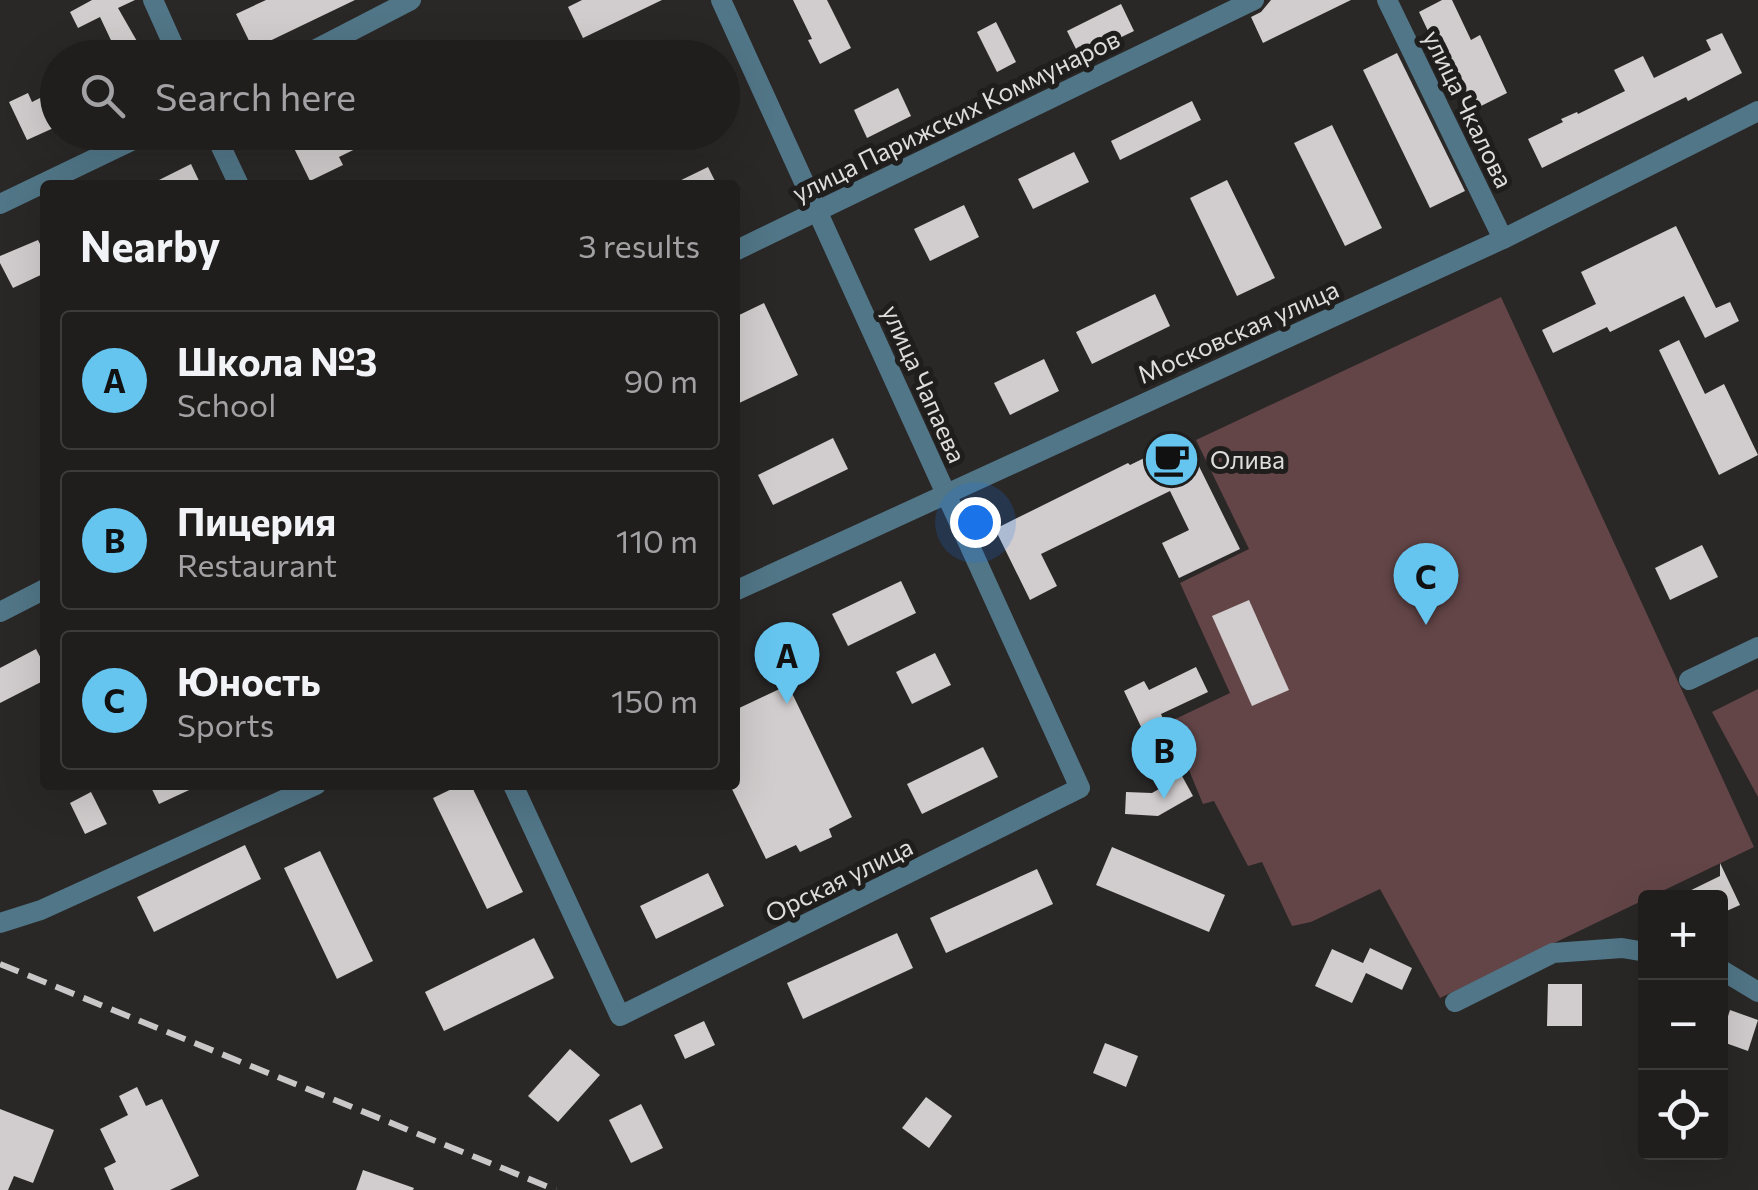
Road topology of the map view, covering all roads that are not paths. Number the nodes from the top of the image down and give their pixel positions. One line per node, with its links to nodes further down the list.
1 (153, 0): 6 (street)
2 (411, 0): 7 (street)
3 (721, 0): 8 (street, улица Чапаева)
4 (1254, 0): 17 (street, улица Парижских Коммунаров)
5 (1387, 0): 18 (street, улица Чкалова)
6 (171, 40)
7 (334, 40)
8 (739, 40)
9 (740, 41): 17 (street, улица Чапаева)
10 (1758, 110): 18 (street, Московская улица)
11 (112, 150): 13 (street)
12 (222, 150): 14 (street)
13 (50, 180)
14 (237, 180)
15 (40, 185): 16 (street)
16 (0, 204)
17 (818, 210): 19 (street, улица Парижских Коммунаров); 20 (street, улица Чапаева)
18 (1503, 239): 20 (street, Московская улица)
19 (740, 249)
20 (946, 493): 21 (street, Московская улица); 26 (street, улица Чапаева)
21 (740, 589)
22 (40, 592): 23 (street)
23 (0, 612)
24 (1758, 647): 25 (street)
25 (1690, 680)
26 (1080, 788): 28 (street, Орская улица)
27 (305, 790): 29 (street)
28 (515, 790)
29 (0, 922)
30 (1638, 951): 33 (street)
31 (1728, 974): 32 (street)
32 (1758, 992)
33 (1454, 1002)

